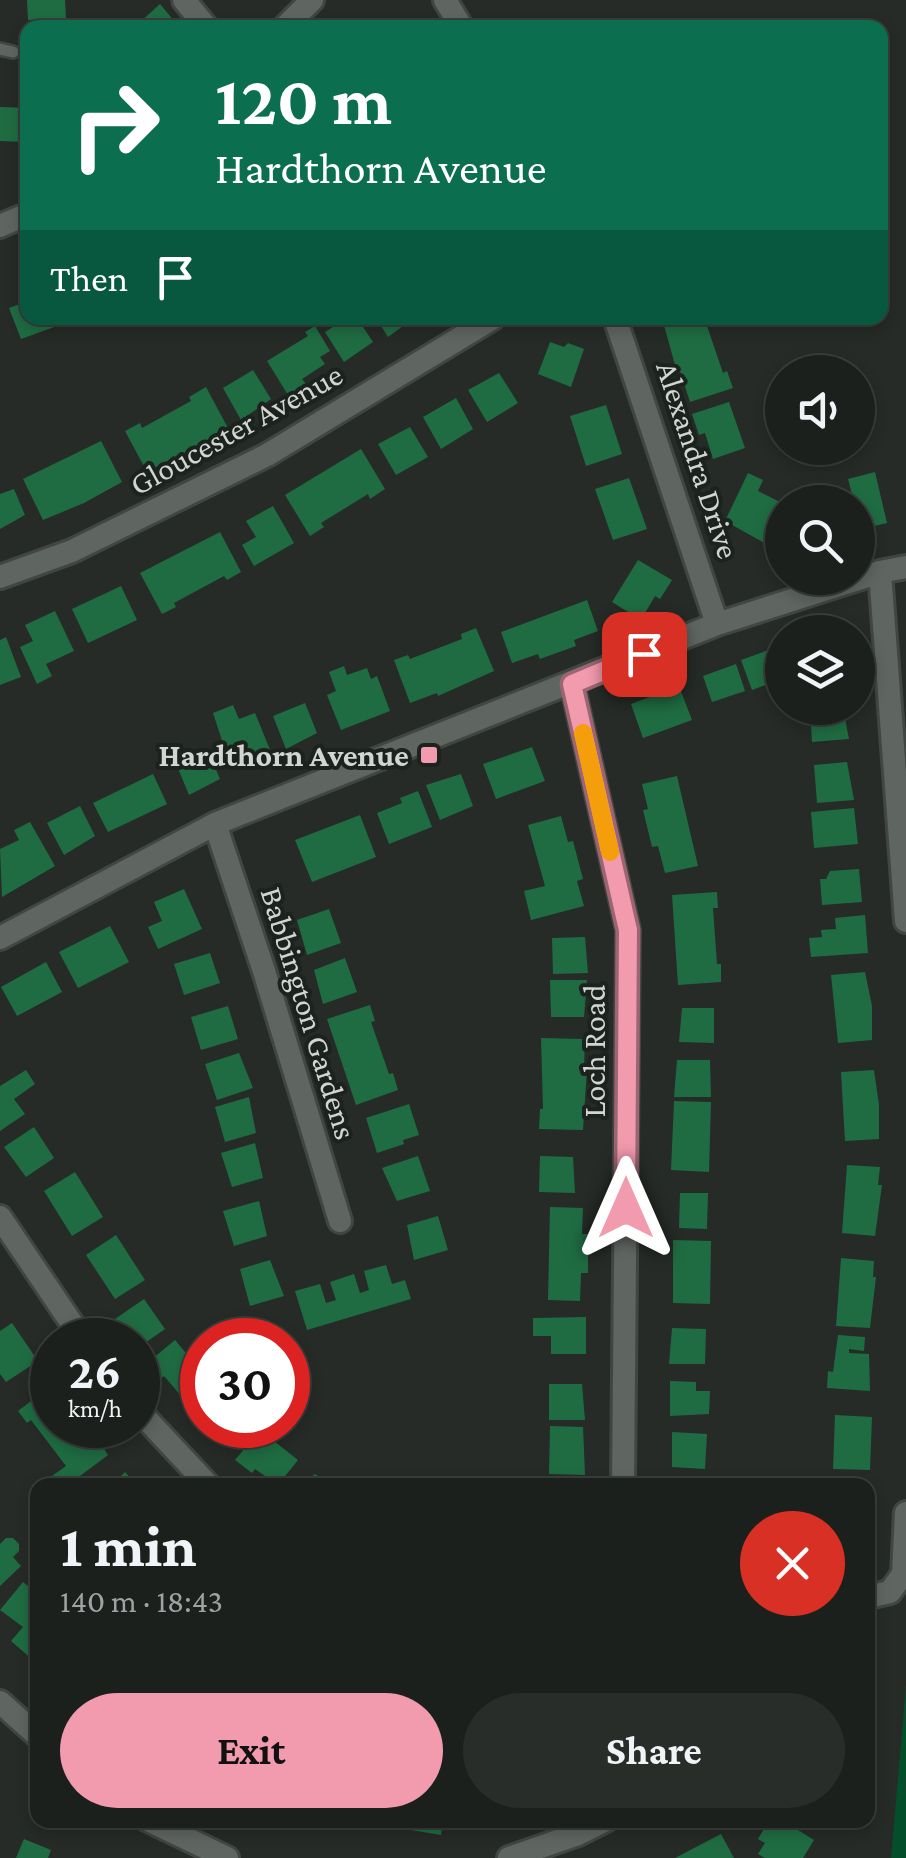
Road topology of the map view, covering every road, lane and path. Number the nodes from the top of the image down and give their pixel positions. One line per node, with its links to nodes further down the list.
1 (184, 0): 3 (street)
2 (312, 0): 4 (street)
3 (200, 20)
4 (292, 20)
5 (481, 325): 9 (street, Gloucester Avenue)
6 (617, 325): 10 (street, Alexandra Drive)
7 (906, 567): 8 (street)
8 (880, 572): 10 (street); 13 (street)
9 (0, 577)
10 (717, 624): 11 (street)
11 (572, 684): 12 (street); 20 (street, Loch Road)
12 (214, 824): 14 (street); 16 (street, Babbington Gardens)
13 (906, 922)
14 (0, 938)
15 (0, 1217): 17 (street)
16 (340, 1221)
17 (68, 1318)
18 (160, 1434): 19 (street)
19 (201, 1478)
20 (623, 1478)
21 (906, 1514): 22 (street)
22 (875, 1595)
23 (0, 1702): 24 (street)
24 (30, 1729)
25 (165, 1828): 27 (street)
26 (590, 1828): 28 (street)
27 (227, 1858)
28 (509, 1858)

